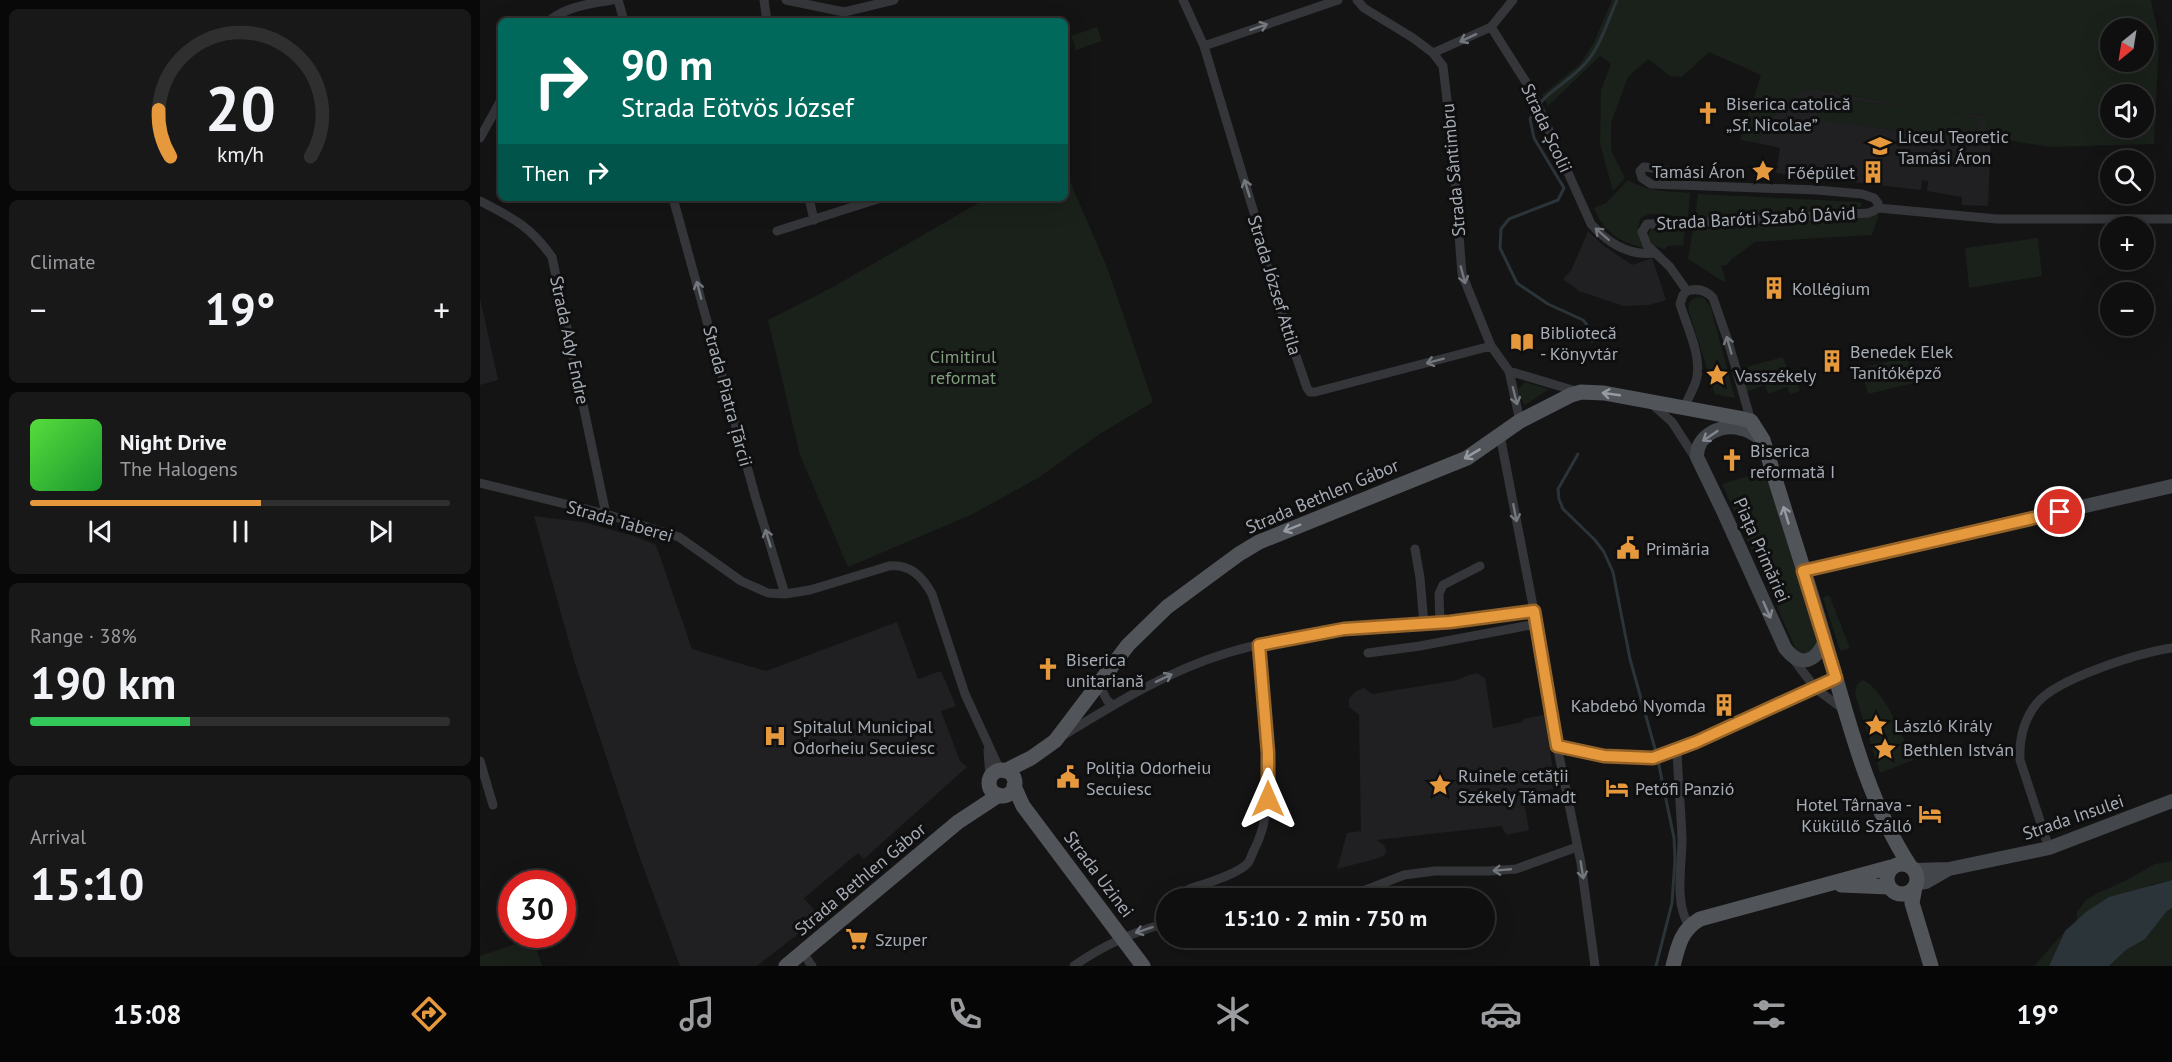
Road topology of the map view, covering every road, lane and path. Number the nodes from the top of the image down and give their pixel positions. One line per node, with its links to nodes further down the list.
1 (612, 0): 11 (street)
2 (618, 0): 12 (street)
3 (764, 0): 13 (street)
4 (786, 0): 10 (street)
5 (894, 0): 10 (street)
6 (1183, 0): 16 (street, Strada József Attila)
7 (1338, 0): 16 (street, one-way to 7)
8 (1358, 0): 17 (street, Strada Sântimbru)
9 (1513, 0): 15 (street)
10 (854, 10): 14 (street)
11 (554, 18)
12 (623, 18)
13 (767, 18)
14 (858, 18)
15 (1491, 27): 17 (street, one-way to 17); 29 (street, Strada Școlii, one-way to 15)
16 (1204, 46): 31 (street, Strada József Attila, one-way to 16)
17 (1432, 53): 31 (street, Strada Sântimbru, one-way to 31)
18 (498, 105): 19 (street)
19 (480, 138)
20 (1698, 170): 25 (street, Strada Baróti Szabó Dávid)
21 (480, 201): 43 (street, Strada Ady Endre)
22 (674, 201): 47 (street, Strada Piatra Țărcii, one-way to 22)
23 (810, 201): 27 (street)
24 (872, 201): 27 (street)
25 (1878, 208): 26 (street, Strada Baróti Szabó Dávid); 29 (street, Strada Baróti Szabó Dávid)
26 (2172, 219)
27 (814, 220): 28 (street)
28 (777, 231)
29 (1654, 253): 30 (street, Strada Baróti Szabó Dávid)
30 (1687, 291): 35 (street); 37 (street, one-way to 30)
31 (1491, 346): 32 (street, Strada Sântimbru)
32 (1509, 371): 33 (street); 36 (street, one-way to 36)
33 (1581, 392): 34 (main road, Piața Primăriei, one-way to 33); 36 (main road, Strada Bethlen Gábor)
34 (1640, 399): 35 (main road, Piața Primăriei); 40 (street, Piața Primăriei)
35 (1684, 407): 37 (main road, Piața Primăriei)
36 (1520, 421): 38 (main road, Strada Bethlen Gábor)
37 (1751, 421): 39 (main road, Piața Primăriei)
38 (1500, 435): 48 (street, one-way to 48); 58 (main road, Strada Bethlen Gábor, one-way to 58)
39 (1762, 440): 40 (main road, one-way to 40); 46 (main road, Piața Primăriei, one-way to 39)
40 (1698, 462): 56 (main road, Piața Primăriei, one-way to 56)
41 (480, 483): 43 (street, Strada Taberei)
42 (2172, 486): 46 (main road)
43 (606, 514): 47 (street, Strada Taberei)
44 (1415, 549): 50 (street)
45 (1480, 567): 49 (street)
46 (1803, 571): 52 (main road, Piața Primăriei)
47 (785, 594): 66 (street, Strada Taberei)
48 (1534, 611): 49 (street); 51 (street)
49 (1440, 623): 50 (street)
50 (1424, 624): 53 (street)
51 (1536, 624): 55 (street); 63 (street)
52 (1825, 641): 56 (main road); 57 (main road, Piața Primăriei)
53 (1259, 645): 60 (street, one-way to 53); 78 (street)
54 (2172, 648): 74 (street)
55 (1368, 653)
56 (1789, 653): 59 (street, Piața Primăriei)
57 (1836, 678): 59 (street); 61 (main road, Piața Primăriei)
58 (1099, 685): 60 (street); 62 (main road, Strada Bethlen Gábor)
59 (1816, 689): 61 (street, Piața Primăriei); 64 (street)
60 (1112, 705): 62 (street)
61 (1844, 710): 72 (main road, Piața Primăriei)
62 (1055, 741): 66 (main road, Strada Bethlen Gábor)
63 (1557, 746): 64 (street); 73 (street)
64 (1677, 750): 82 (street)
65 (480, 761): 69 (street)
66 (1002, 778): 67 (main road); 70 (main road); 71 (main road)
67 (1000, 795): 70 (main road); 71 (main road)
68 (2172, 801): 74 (main road, Strada Insulei)
69 (493, 805)
70 (1023, 806): 83 (main road, Strada Uzinei)
71 (958, 822): 85 (main road, Strada Bethlen Gábor)
72 (1887, 828): 75 (main road); 76 (main road)
73 (1577, 847): 79 (street, one-way to 79); 90 (street, one-way to 90)
74 (2049, 848): 76 (main road, Strada Insulei)
75 (1892, 867): 76 (main road); 77 (main road); 80 (main road)
76 (1914, 877): 80 (main road); 84 (main road)
77 (1829, 884): 80 (main road); 82 (main road)
78 (1192, 888)
79 (1371, 888)
80 (1891, 890): 84 (main road)
81 (1156, 926): 83 (street, one-way to 83)
82 (1689, 926): 91 (main road)
83 (1122, 937): 88 (street); 89 (main road, Strada Uzinei)
84 (1924, 943): 92 (main road)
85 (803, 952): 86 (main road, Strada Bethlen Gábor); 87 (street)
86 (786, 966)
87 (812, 966)
88 (1074, 966)
89 (1143, 966)
90 (1595, 966)
91 (1673, 966)
92 (1931, 966)

